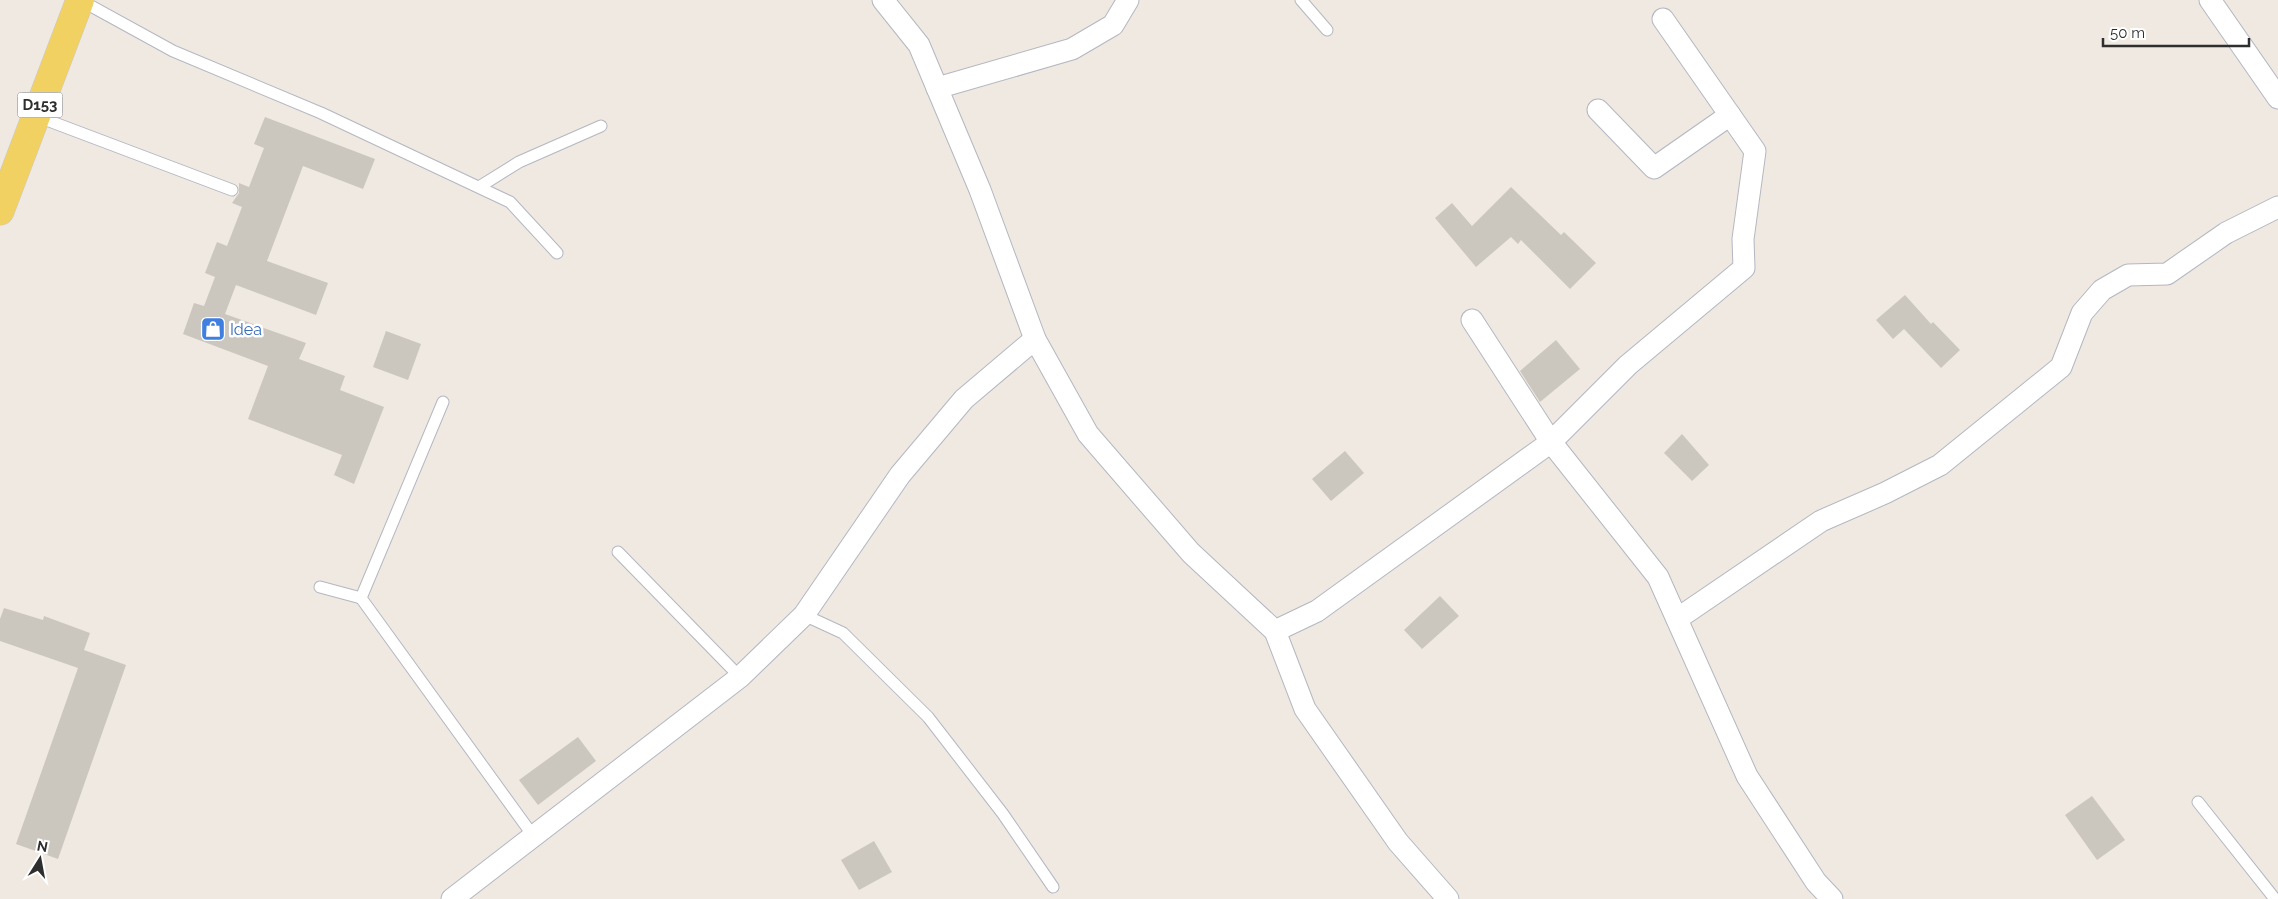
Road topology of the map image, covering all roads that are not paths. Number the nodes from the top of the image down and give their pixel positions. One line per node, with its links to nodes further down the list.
1 (80, 0): 12 (main road, D153); 14 (lane)
2 (883, 0): 8 (street)
3 (1128, 0): 8 (street)
4 (1301, 0): 7 (lane)
5 (2210, 0): 9 (street)
6 (1663, 19): 11 (street)
7 (1327, 30)
8 (937, 88): 20 (street)
9 (2278, 98)
10 (1598, 110): 11 (street)
11 (1730, 114): 22 (street)
12 (36, 116): 15 (lane); 17 (main road, D153)
13 (601, 126): 14 (lane)
14 (479, 187): 18 (lane)
15 (232, 190)
16 (2278, 207): 27 (street)
17 (0, 211)
18 (557, 254)
19 (1472, 320): 22 (street)
20 (1035, 339): 26 (street); 28 (street)
21 (443, 402): 25 (lane)
22 (1551, 442): 27 (street); 28 (street)
23 (618, 552): 29 (lane)
24 (320, 587): 25 (lane)
25 (361, 598): 31 (lane)
26 (804, 615): 29 (street); 32 (lane)
27 (1677, 619): 35 (street)
28 (1275, 631): 34 (street)
29 (740, 677): 31 (street)
30 (2198, 802): 36 (lane)
31 (534, 837): 33 (street)
32 (1053, 887)
33 (452, 899)
34 (1448, 899)
35 (1832, 899)
36 (2274, 899)

